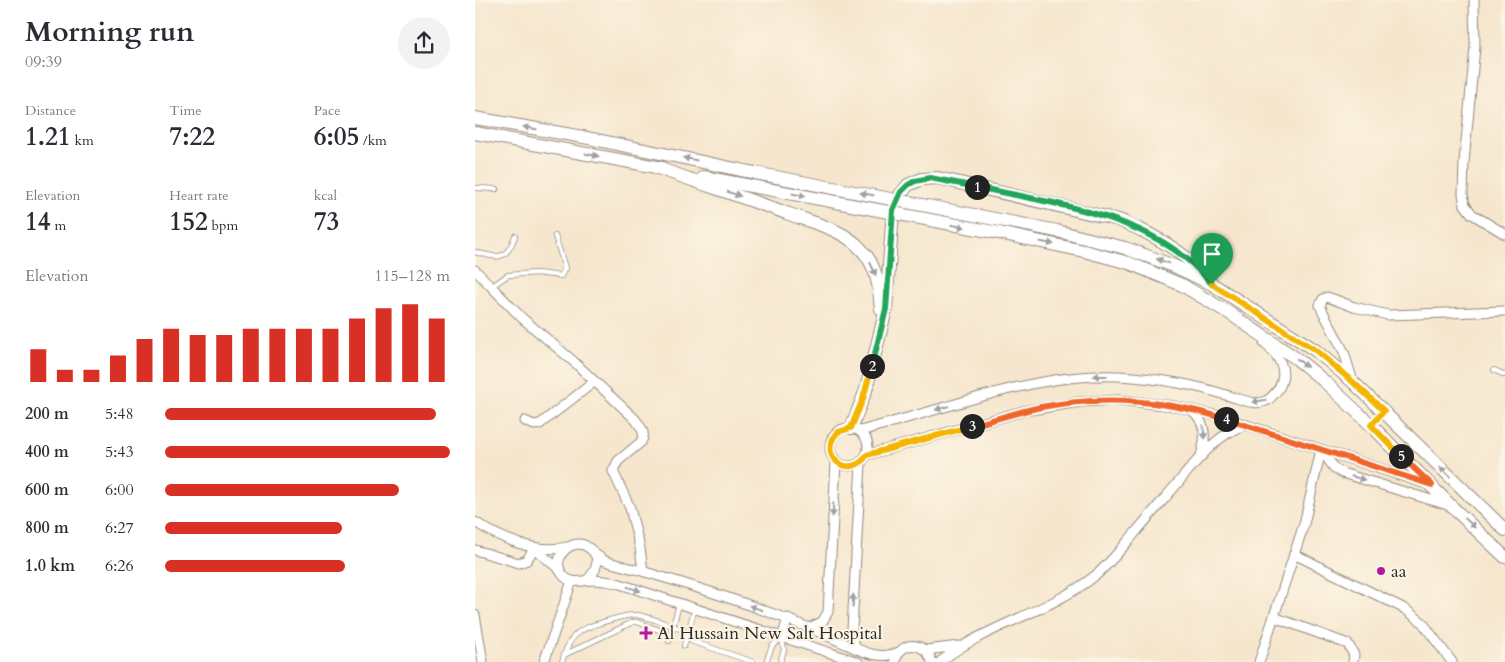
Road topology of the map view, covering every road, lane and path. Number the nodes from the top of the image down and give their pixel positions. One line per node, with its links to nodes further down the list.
1 (1474, 0): 7 (street)
2 (475, 118): 12 (main road, one-way to 2, bridge)
3 (475, 133): 4 (main road, one-way to 4)
4 (655, 167): 15 (main road, one-way to 15); 16 (main road, one-way to 16, bridge)
5 (475, 188): 6 (lane)
6 (496, 188)
7 (1505, 234)
8 (515, 236): 10 (lane)
9 (555, 236): 13 (lane)
10 (475, 252)
11 (475, 270): 13 (street)
12 (1212, 284): 15 (main road); 20 (main road)
13 (491, 287): 19 (street)
14 (1505, 311): 20 (street)
15 (883, 323): 26 (main road)
16 (1249, 326): 25 (main road, one-way to 25); 26 (street, one-way to 26)
17 (1494, 370): 18 (lane)
18 (1505, 375)
19 (594, 382): 23 (street); 42 (street)
20 (1353, 382): 22 (main road)
21 (1192, 410): 24 (street); 28 (street, one-way to 28); 29 (street)
22 (1384, 411): 25 (main road); 34 (main road, one-way to 22)
23 (525, 420)
24 (1245, 425): 27 (street); 28 (street)
25 (1371, 425): 31 (main road)
26 (855, 430): 29 (street); 30 (street)
27 (1321, 450): 31 (street); 32 (street, one-way to 32); 39 (street)
28 (1201, 456): 57 (street)
29 (864, 459): 30 (street); 59 (street, one-way to 29)
30 (836, 462): 51 (street, one-way to 51)
31 (1432, 485): 32 (main road)
32 (1450, 505): 40 (main road, one-way to 40)
33 (475, 522): 36 (street)
34 (1505, 530)
35 (567, 547): 36 (street); 38 (street); 41 (street)
36 (534, 548): 37 (street); 41 (street)
37 (475, 550)
38 (595, 554): 42 (street); 43 (street)
39 (1294, 554): 48 (street); 75 (street)
40 (1505, 557)
41 (560, 570): 44 (street)
42 (643, 571): 49 (street, one-way to 42)
43 (587, 580): 44 (street); 45 (street, one-way to 45)
44 (571, 581): 64 (street)
45 (680, 603): 46 (street); 50 (lane)
46 (695, 608): 53 (lane); 54 (street)
47 (475, 615): 63 (street)
48 (1274, 616): 73 (street); 74 (street)
49 (788, 618): 51 (street); 54 (street)
50 (673, 627): 53 (lane); 55 (lane); 62 (lane)
51 (811, 627): 59 (street)
52 (662, 631): 62 (lane)
53 (688, 632): 58 (lane)
54 (782, 638): 67 (lane); 68 (lane); 69 (street)
55 (669, 641)
56 (691, 641): 66 (lane)
57 (962, 645): 60 (street); 72 (street)
58 (684, 646)
59 (856, 649): 61 (street)
60 (926, 650): 61 (street); 71 (street)
61 (899, 652): 70 (street)
62 (564, 655): 65 (lane)
63 (483, 662)
64 (544, 662)
65 (562, 662)
66 (753, 662)
67 (766, 662)
68 (780, 662)
69 (858, 662)
70 (895, 662)
71 (933, 662)
72 (940, 662)
73 (1259, 662)
74 (1353, 662)
75 (1452, 662)

